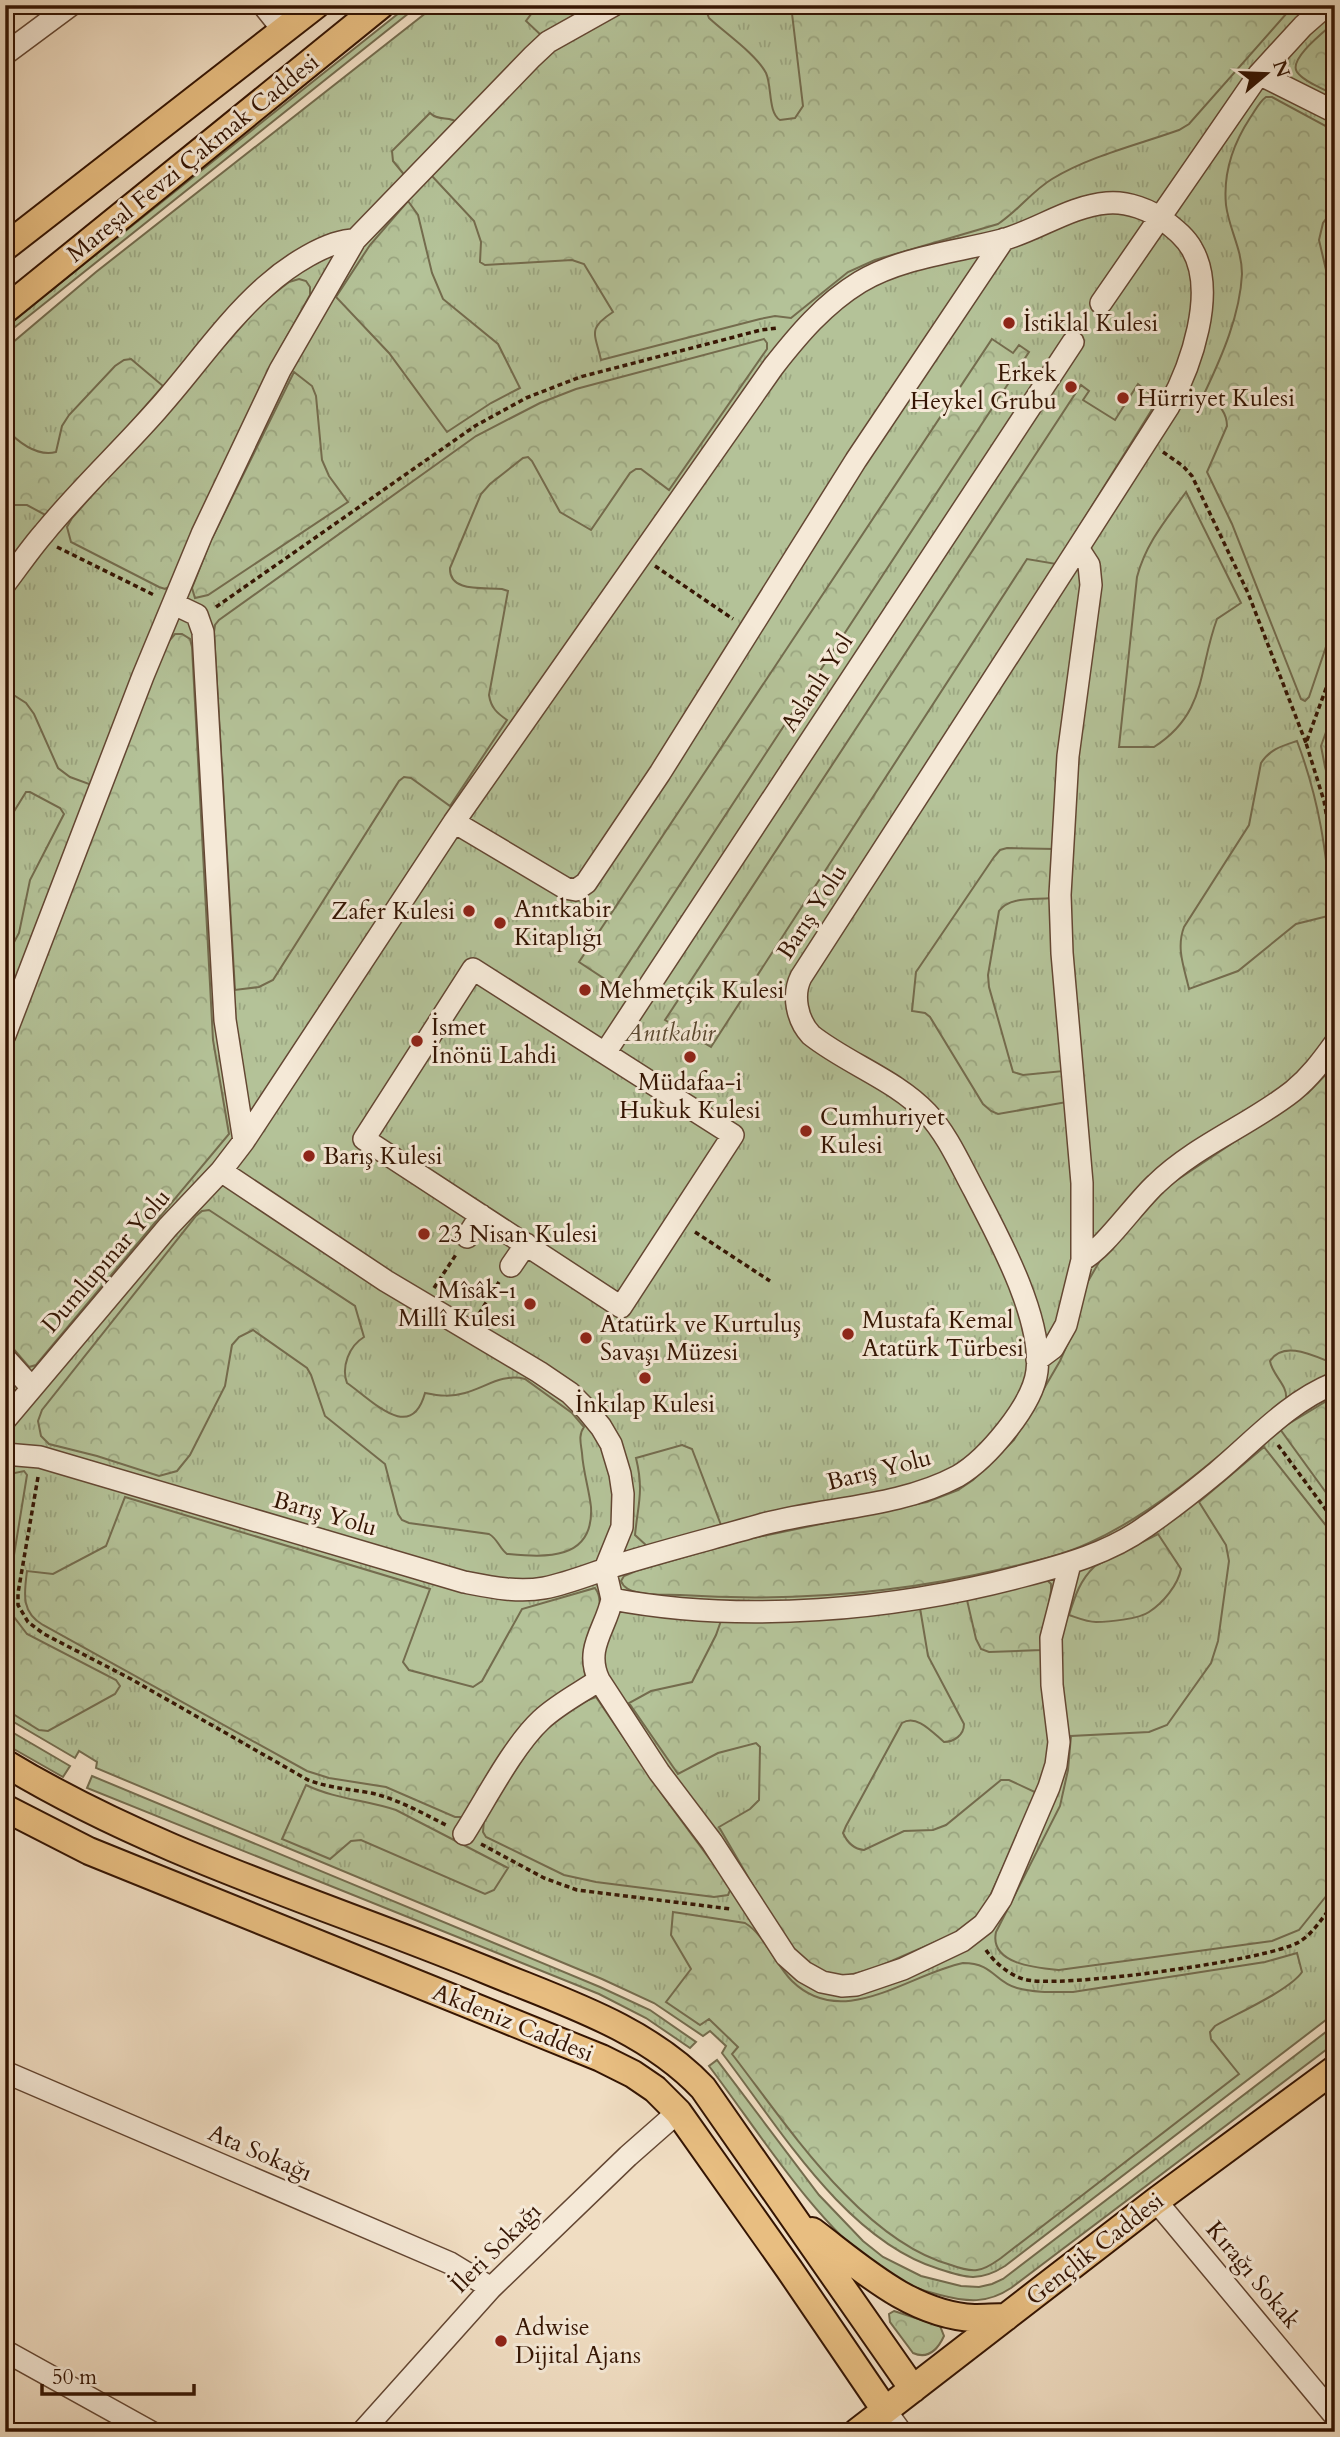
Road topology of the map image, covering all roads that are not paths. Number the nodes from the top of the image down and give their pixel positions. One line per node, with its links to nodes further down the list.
1 (71, 5): 8 (street)
2 (263, 5): 7 (street)
3 (316, 5): 7 (main road, Mareşal Fevzi Çakmak Caddesi)
4 (381, 5): 16 (main road, Mareşal Fevzi Çakmak Caddesi)
5 (614, 5): 13 (street)
6 (1327, 5): 9 (street)
7 (283, 30): 14 (main road, Mareşal Fevzi Çakmak Caddesi)
8 (5, 54)
9 (1259, 75): 10 (street); 11 (street)
10 (1335, 111)
11 (1160, 217): 12 (street, Dumlupınar Yolu); 15 (street); 18 (street)
12 (1004, 239): 21 (street, Dumlupınar Yolu); 21 (street)
13 (355, 240): 19 (street); 20 (street)
14 (7, 244)
15 (1101, 303)
16 (5, 310)
17 (1073, 342): 24 (street, Aslanlı Yol)
18 (1078, 548): 30 (street); 33 (street, Barış Yolu)
19 (5, 584)
20 (174, 604): 22 (street); 25 (street)
21 (454, 822): 25 (street, Dumlupınar Yolu)
22 (5, 1035)
23 (1335, 1043): 30 (street)
24 (605, 1053): 27 (street); 29 (street)
25 (244, 1141): 26 (street, Dumlupınar Yolu)
26 (221, 1171): 35 (street, Dumlupınar Yolu); 39 (street)
27 (481, 1215): 28 (street); 29 (street)
28 (467, 1237)
29 (526, 1244): 31 (street)
30 (1082, 1260): 33 (street)
31 (511, 1266)
32 (5, 1357): 35 (street)
33 (1037, 1360): 39 (street, Barış Yolu)
34 (1335, 1383): 38 (street)
35 (32, 1388): 36 (street, Dumlupınar Yolu)
36 (5, 1420)
37 (5, 1454): 39 (street, Barış Yolu)
38 (1070, 1564): 40 (street); 41 (street)
39 (605, 1569): 40 (street)
40 (612, 1599): 41 (street)
41 (599, 1680): 44 (street)
42 (5, 1763): 49 (main road, Akdeniz Caddesi)
43 (5, 1808): 47 (main road, Akdeniz Caddesi)
44 (464, 1834)
45 (1335, 2069): 48 (main road, Gençlik Caddesi)
46 (5, 2072): 50 (street, Ata Sokağı)
47 (678, 2112): 50 (street, İleri Sokağı); 54 (main road, Akdeniz Caddesi)
48 (1156, 2201): 51 (main road, Gençlik Caddesi); 55 (street, Kırağı Sokak)
49 (794, 2218): 51 (main road); 53 (main road, Akdeniz Caddesi)
50 (491, 2287): 57 (street, İleri Sokağı)
51 (1006, 2317): 53 (main road, Gençlik Caddesi)
52 (5, 2351): 56 (street)
53 (913, 2389): 54 (main road, Gençlik Caddesi)
54 (885, 2410): 58 (main road, Gençlik Caddesi); 59 (street)
55 (1335, 2416)
56 (151, 2432)
57 (362, 2432)
58 (857, 2432)
59 (901, 2432)

